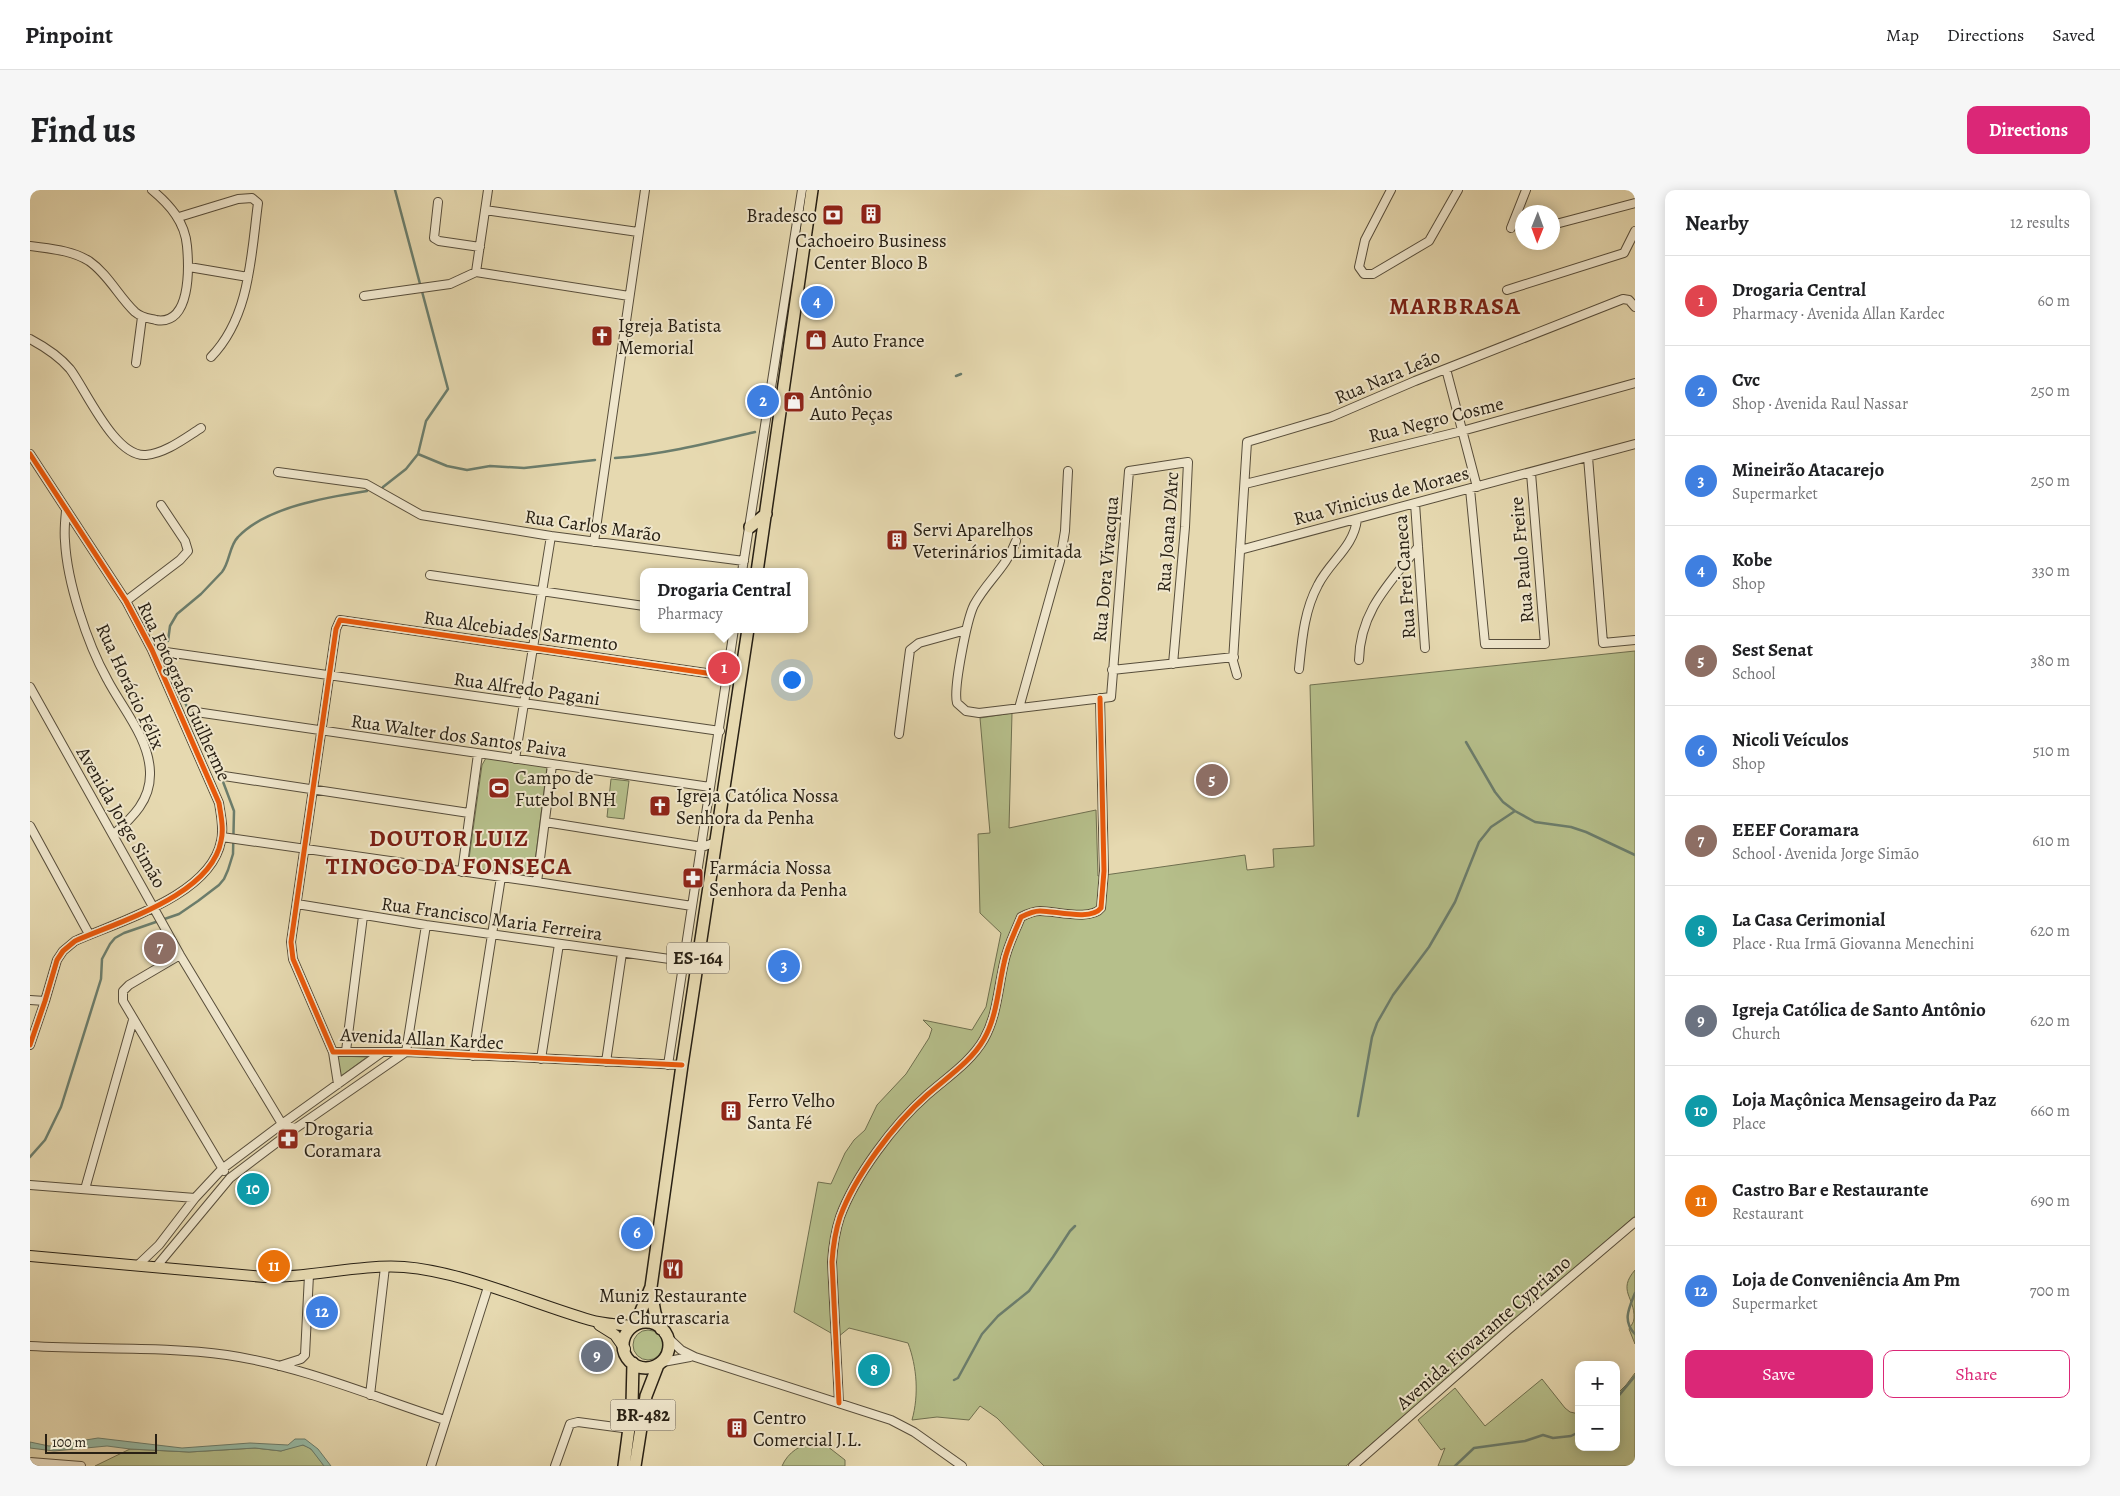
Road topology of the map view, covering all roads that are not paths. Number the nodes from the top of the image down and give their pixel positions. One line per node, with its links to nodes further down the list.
1 (152, 190): 12 (street)
2 (488, 190): 11 (street)
3 (645, 190): 16 (street)
4 (802, 190): 28 (street)
5 (812, 190): 28 (highway)
6 (1391, 190): 7 (street)
7 (1458, 190)
8 (1526, 190): 14 (street)
9 (438, 202): 18 (street)
10 (1635, 203): 13 (street)
11 (485, 210): 16 (street); 18 (street)
12 (178, 217): 19 (street); 21 (street)
13 (1560, 224)
14 (1511, 228)
15 (1635, 231): 22 (street)
16 (638, 232): 24 (street)
17 (30, 246): 26 (street)
18 (480, 247): 20 (street)
19 (189, 268): 21 (street); 26 (street)
20 (476, 272): 23 (street); 24 (street)
21 (248, 278): 29 (street)
22 (1507, 290)
23 (364, 296)
24 (629, 296): 52 (street)
25 (1635, 307): 31 (street, Rua Nara Leão)
26 (142, 317): 30 (street)
27 (30, 339): 33 (street)
28 (784, 339): 47 (highway); 49 (street)
29 (211, 357)
30 (136, 363)
31 (1446, 368): 34 (street); 42 (street, Rua Nara Leão)
32 (1635, 383): 34 (street, Rua Negro Cosme)
33 (202, 428)
34 (1462, 431): 42 (street, Rua Negro Cosme); 43 (street)
35 (1635, 444): 37 (street, Rua Vinicius de Moraes)
36 (30, 454): 46 (street, Rua Fotógrafo Guilherme)
37 (1588, 457): 41 (street, Rua Vinicius de Moraes); 66 (street)
38 (1068, 471): 81 (street)
39 (1129, 471): 72 (street, Rua Joana D'Arc); 74 (street, Rua Dora Vivacqua)
40 (278, 472): 50 (street, Rua Carlos Marão)
41 (1530, 473): 43 (street, Rua Vinicius de Moraes); 43 (street, Rua Paulo Freire)
42 (1245, 484): 54 (street, Rua Nara Leão)
43 (1473, 488): 44 (street, Rua Vinicius de Moraes)
44 (1415, 503): 48 (street, Rua Vinicius de Moraes); 53 (street, Rua Frei Caneca)
45 (161, 505): 60 (street)
46 (66, 511): 60 (street, Rua Fotógrafo Guilherme); 95 (street, Rua Horácio Félix)
47 (766, 514): 49 (highway); 57 (highway)
48 (1357, 519): 54 (street, Rua Vinicius de Moraes); 73 (street)
49 (750, 527): 55 (street)
50 (551, 536): 52 (street, Rua Carlos Marão); 59 (street)
51 (1016, 541): 63 (street)
52 (594, 542): 55 (street, Rua Carlos Marão)
53 (1418, 547): 68 (street, Rua Frei Caneca); 71 (street)
54 (1240, 550): 70 (street)
55 (744, 561): 56 (street)
56 (743, 568)
57 (758, 568)
58 (430, 575): 59 (street)
59 (542, 592): 61 (street); 67 (street)
60 (126, 600): 69 (street, Rua Fotógrafo Guilherme)
61 (640, 605)
62 (340, 620): 67 (street, Rua Alcebiades Sarmento); 75 (street, Avenida Allan Kardec)
63 (966, 630): 81 (street); 85 (street)
64 (733, 633): 77 (street)
65 (747, 633): 97 (highway, ES-164)
66 (1635, 640)
67 (533, 647): 77 (street, Rua Alcebiades Sarmento); 80 (street)
68 (1425, 648)
69 (152, 650): 75 (street, Rua Alfredo Pagani); 96 (street, Rua Fotógrafo Guilherme)
70 (1234, 657): 72 (street); 76 (street)
71 (1358, 660)
72 (1173, 664): 74 (street)
73 (1299, 669)
74 (1112, 670): 79 (street)
75 (331, 675): 80 (street, Rua Alfredo Pagani); 83 (street, Avenida Allan Kardec)
76 (1237, 675)
77 (727, 676): 84 (street)
78 (31, 691): 95 (street, Avenida Jorge Simão)
79 (1100, 698): 81 (street); 155 (street)
80 (524, 704): 84 (street, Rua Alfredo Pagani); 87 (street)
81 (1019, 708)
82 (196, 712): 83 (street, Rua Walter dos Santos Paiva)
83 (323, 731): 86 (street, Rua Walter dos Santos Paiva); 91 (street, Avenida Allan Kardec)
84 (720, 731): 90 (street)
85 (898, 734)
86 (478, 754): 87 (street, Rua Walter dos Santos Paiva); 92 (street)
87 (515, 759): 88 (street, Rua Walter dos Santos Paiva)
88 (552, 765): 90 (street, Rua Walter dos Santos Paiva); 93 (street)
89 (224, 776): 91 (street)
90 (710, 787): 98 (street)
91 (313, 790): 92 (street); 99 (street, Avenida Allan Kardec)
92 (469, 813): 100 (street)
93 (545, 822): 98 (street); 102 (street)
94 (30, 826): 108 (street)
95 (113, 835): 105 (street, Avenida Jorge Simão)
96 (226, 838): 99 (street); 105 (street, Rua Fotógrafo Guilherme)
97 (716, 842): 98 (street); 126 (highway, ES-164)
98 (702, 847): 104 (street)
99 (305, 849): 100 (street); 103 (street, Avenida Allan Kardec)
100 (462, 872): 101 (street)
101 (501, 877): 102 (street); 109 (street)
102 (538, 882): 104 (street)
103 (296, 904): 106 (street, Rua Francisco Maria Ferreira); 118 (street, Avenida Allan Kardec)
104 (692, 906): 113 (street)
105 (154, 907): 108 (street, Rua Fotógrafo Guilherme); 112 (street, Avenida Jorge Simão)
106 (363, 916): 107 (street, Rua Francisco Maria Ferreira); 119 (street)
107 (426, 925): 109 (street, Rua Francisco Maria Ferreira); 120 (street)
108 (89, 934): 115 (street, Rua Fotógrafo Guilherme)
109 (492, 935): 110 (street, Rua Francisco Maria Ferreira); 122 (street)
110 (559, 944): 111 (street, Rua Francisco Maria Ferreira); 123 (street)
111 (622, 953): 113 (street, Rua Francisco Maria Ferreira); 124 (street)
112 (180, 955): 116 (street); 130 (street, Avenida Jorge Simão)
113 (684, 961): 125 (street)
114 (30, 1000): 115 (street)
115 (46, 1001): 117 (street, Rua Fotógrafo Guilherme)
116 (133, 1020): 132 (street); 135 (street)
117 (30, 1044)
118 (333, 1052): 119 (street, Avenida Allan Kardec); 127 (street)
119 (346, 1052): 121 (street, Avenida Allan Kardec)
120 (406, 1052): 121 (street, Avenida Allan Kardec); 122 (street, Avenida Allan Kardec); 129 (street)
121 (382, 1053): 127 (street)
122 (473, 1056): 123 (street, Avenida Allan Kardec)
123 (541, 1059): 124 (street, Avenida Allan Kardec)
124 (606, 1062): 125 (street, Avenida Allan Kardec)
125 (668, 1065): 126 (street, Avenida Allan Kardec)
126 (682, 1065): 144 (highway, ES-164)
127 (338, 1084): 128 (street)
128 (315, 1100): 129 (street); 130 (street)
129 (322, 1109): 131 (street)
130 (282, 1124): 131 (street); 132 (street)
131 (296, 1128): 133 (street)
132 (222, 1169): 133 (street); 136 (street)
133 (230, 1178): 140 (street)
134 (30, 1185): 135 (street)
135 (85, 1189): 136 (street)
136 (195, 1198): 139 (street)
137 (1635, 1222): 165 (street, Avenida Fiovarante Cypriano)
138 (30, 1256): 139 (main road)
139 (138, 1265): 140 (main road)
140 (156, 1267): 142 (main road)
141 (385, 1267): 142 (main road); 143 (main road); 154 (street)
142 (308, 1275): 153 (street)
143 (488, 1287): 145 (main road); 156 (street)
144 (651, 1287): 146 (highway); 147 (highway)
145 (592, 1321): 146 (main road); 149 (main road)
146 (634, 1325): 147 (highway); 149 (highway)
147 (663, 1332): 150 (street); 152 (highway)
148 (30, 1346): 153 (street)
149 (625, 1349): 151 (highway)
150 (695, 1357): 152 (street); 155 (street)
151 (633, 1363): 152 (highway); 157 (highway, BR-482)
152 (660, 1364): 163 (highway, BR-482)
153 (277, 1366): 154 (street)
154 (370, 1395): 156 (street)
155 (839, 1402): 164 (street)
156 (445, 1420): 160 (street)
157 (630, 1428): 161 (street); 162 (highway, BR-482)
158 (30, 1462): 159 (street)
159 (81, 1466)
160 (431, 1466)
161 (555, 1466)
162 (624, 1466)
163 (635, 1466)
164 (962, 1466)
165 (1353, 1466)

